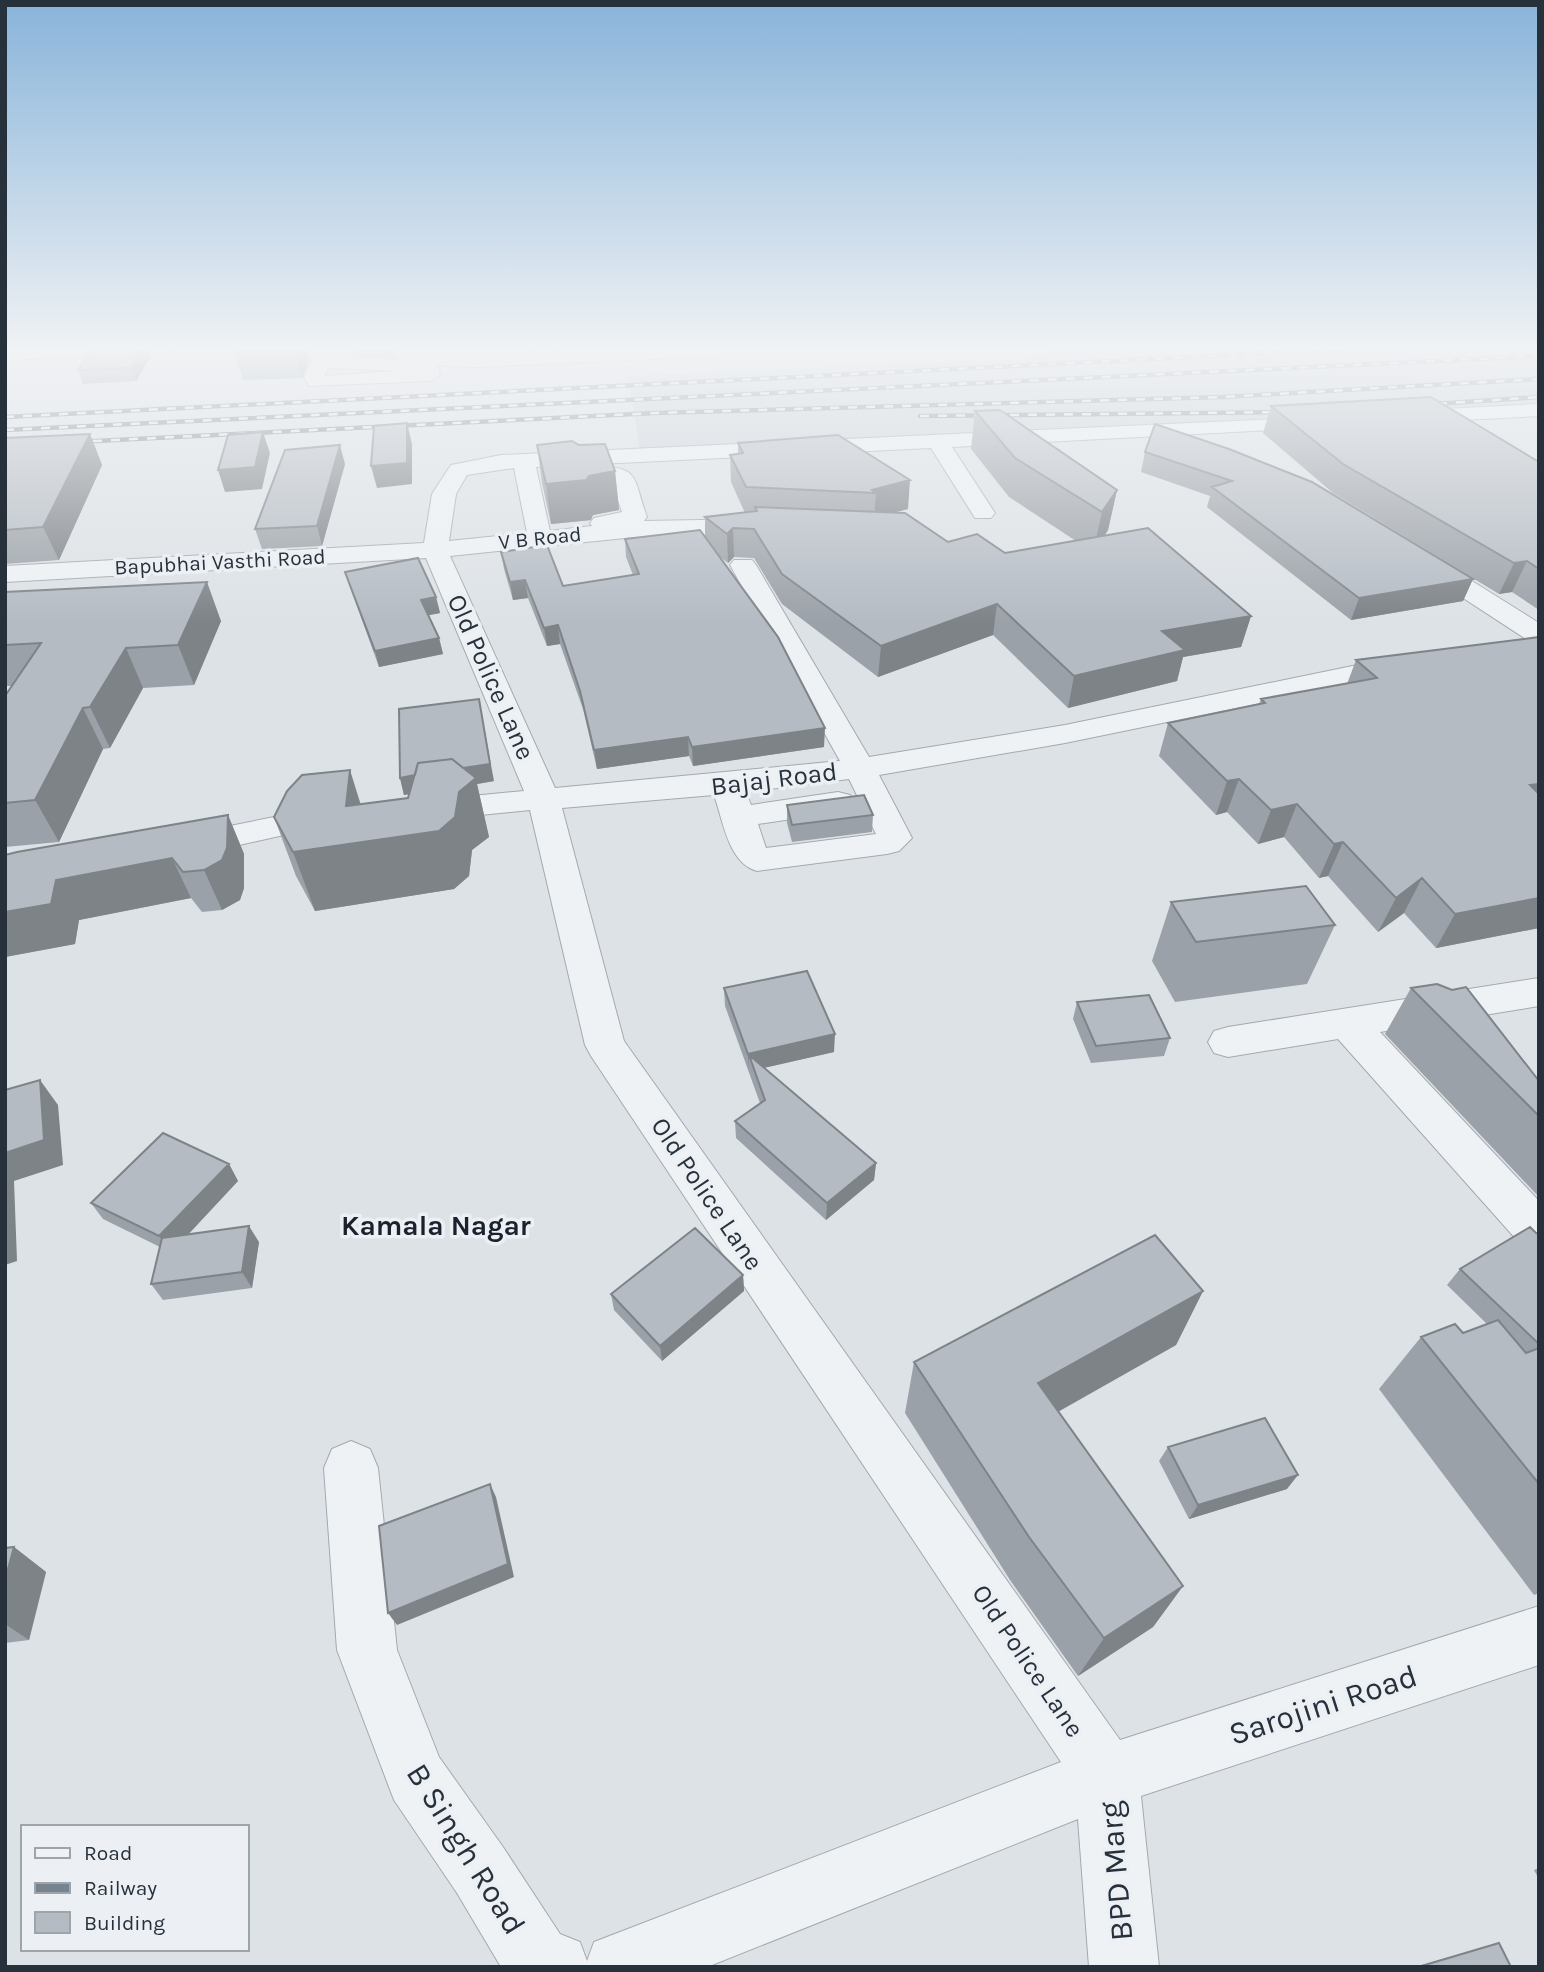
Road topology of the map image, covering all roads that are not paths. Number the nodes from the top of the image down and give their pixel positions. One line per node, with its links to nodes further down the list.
1 (997, 439): 3 (street)
2 (1177, 439): 4 (street)
3 (938, 442): 5 (street); 6 (street)
4 (1206, 451)
5 (526, 470): 8 (street); 8 (street); 10 (street)
6 (983, 513)
7 (780, 527): 8 (street, V B Road)
8 (539, 534): 10 (street, V B Road)
9 (1398, 545): 13 (street)
10 (435, 550): 12 (street, Bapubhai Vasthi Road); 18 (street, Old Police Lane)
11 (744, 565): 16 (street)
12 (5, 574)
13 (1539, 636): 14 (street)
14 (1499, 645)
15 (1432, 659): 16 (street, Bajaj Road)
16 (868, 783): 17 (street, Bajaj Road); 20 (street); 20 (street)
17 (727, 785): 18 (street, Bajaj Road); 20 (street)
18 (543, 797): 19 (street, Bajaj Road); 29 (street, Old Police Lane)
19 (407, 812)
20 (738, 817)
21 (353, 818): 22 (street)
22 (150, 854)
23 (1539, 992): 24 (street)
24 (1351, 1027): 25 (street); 26 (street)
25 (1228, 1042)
26 (1539, 1233)
27 (351, 1468): 30 (street, B Singh Road)
28 (1539, 1635): 29 (street, Sarojini Road)
29 (1107, 1776): 31 (street); 32 (street, BPD Marg)
30 (555, 1967)
31 (619, 1967)
32 (1124, 1967)

